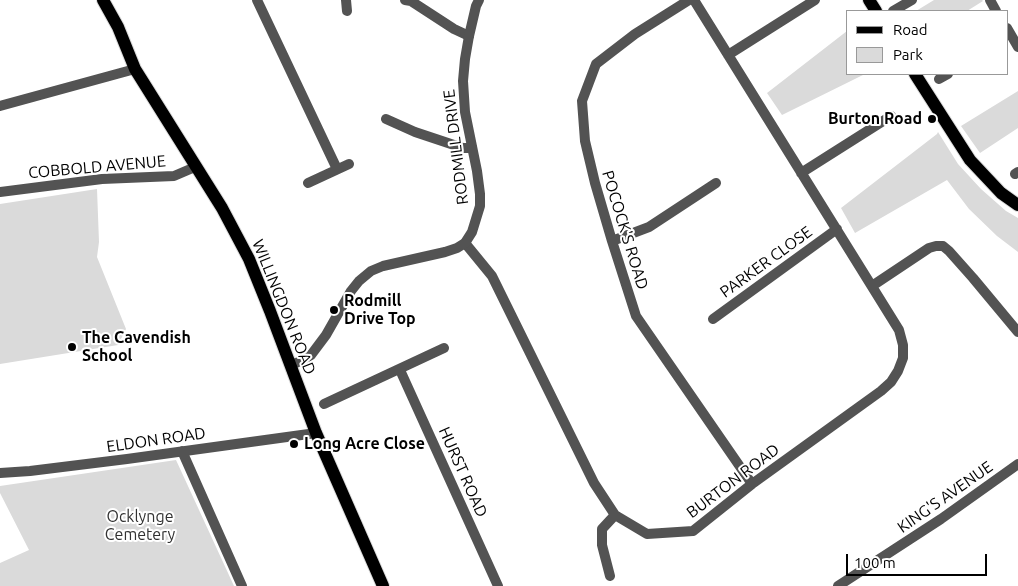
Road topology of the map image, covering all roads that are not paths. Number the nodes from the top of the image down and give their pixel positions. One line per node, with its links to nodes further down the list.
1 (103, 0): 14 (main road, WILLINGDON ROAD)
2 (257, 0): 22 (street)
3 (406, 0): 11 (street)
4 (479, 0): 11 (street, RODMILL DRIVE)
5 (689, 0): 29 (street, POCOCK'S ROAD)
6 (694, 0): 13 (street, BURTON ROAD)
7 (816, 0): 13 (street)
8 (912, 0): 9 (street)
9 (895, 10)
10 (1010, 32): 12 (street)
11 (468, 36): 19 (street, RODMILL DRIVE)
12 (1018, 47)
13 (728, 55): 23 (street, BURTON ROAD)
14 (135, 69): 16 (street); 21 (main road, WILLINGDON ROAD)
15 (915, 75): 27 (main road)
16 (0, 106)
17 (891, 116): 23 (street)
18 (386, 119): 19 (street)
19 (472, 148): 30 (street, RODMILL DRIVE)
20 (349, 164): 22 (street)
21 (195, 167): 26 (street, COBBOLD AVENUE); 35 (main road, WILLINGDON ROAD)
22 (337, 169): 24 (street)
23 (801, 173): 28 (street, BURTON ROAD)
24 (308, 183)
25 (716, 183): 29 (street)
26 (0, 192)
27 (1018, 205)
28 (837, 229): 31 (street, BURTON ROAD); 32 (street, PARKER CLOSE)
29 (612, 241): 42 (street, POCOCK'S ROAD)
30 (465, 243): 35 (street); 43 (street, BURTON ROAD)
31 (872, 286): 33 (street); 42 (street, BURTON ROAD)
32 (713, 319)
33 (1018, 332)
34 (444, 348): 36 (street)
35 (291, 365): 38 (main road, WILLINGDON ROAD)
36 (400, 370): 37 (street); 47 (street, HURST ROAD)
37 (324, 404)
38 (316, 432): 39 (street, ELDON ROAD); 46 (main road, WILLINGDON ROAD)
39 (182, 451): 41 (street, ELDON ROAD); 45 (street)
40 (1018, 464): 48 (street, KING'S AVENUE)
41 (0, 473)
42 (752, 484): 43 (street, BURTON ROAD)
43 (615, 515): 44 (street)
44 (610, 576)
45 (242, 586)
46 (383, 586)
47 (498, 586)
48 (838, 586)

